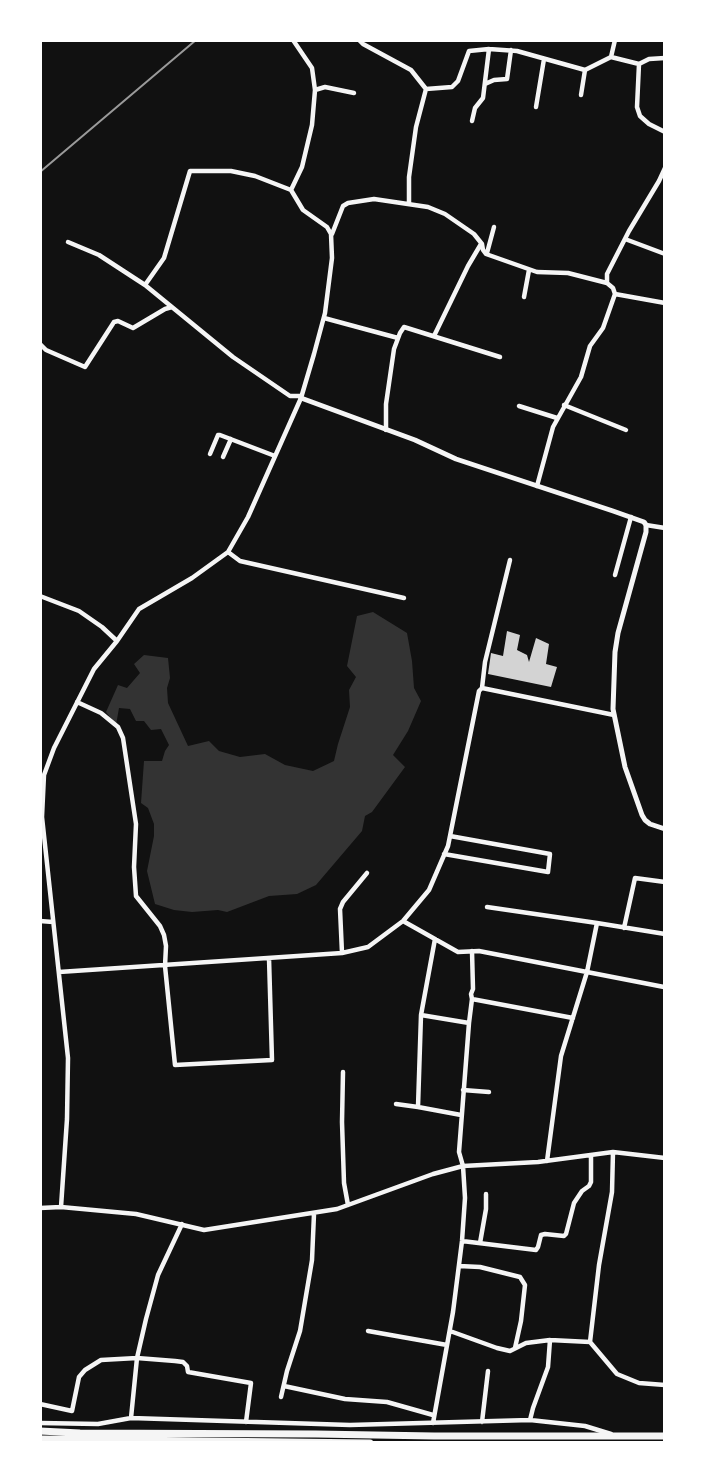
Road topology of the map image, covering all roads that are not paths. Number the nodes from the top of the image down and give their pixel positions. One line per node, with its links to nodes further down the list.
1 (293, 40): 13 (street)
2 (359, 40): 12 (street)
3 (615, 40): 6 (street)
4 (489, 49): 5 (street); 11 (street); 12 (street)
5 (511, 50): 8 (street); 11 (street)
6 (611, 57): 9 (street); 10 (street)
7 (665, 58): 9 (street)
8 (544, 59): 10 (street); 16 (street)
9 (639, 64): 18 (street)
10 (585, 69): 15 (street)
11 (485, 84): 17 (street)
12 (426, 89): 21 (street)
13 (315, 90): 14 (street); 20 (street)
14 (354, 93)
15 (581, 95)
16 (536, 107)
17 (472, 121)
18 (665, 132)
19 (665, 168): 24 (street)
20 (291, 190): 23 (street); 31 (street)
21 (409, 203): 23 (street); 26 (street)
22 (494, 227): 27 (street)
23 (331, 234): 36 (street)
24 (625, 239): 28 (street); 30 (street)
25 (68, 242): 31 (street)
26 (482, 244): 27 (street); 37 (street)
27 (486, 254): 29 (street)
28 (665, 254)
29 (529, 270): 30 (street); 33 (street)
30 (607, 283): 32 (street)
31 (145, 285): 35 (street)
32 (615, 294): 34 (street); 42 (street)
33 (524, 297)
34 (665, 303)
35 (172, 307): 39 (street); 41 (street)
36 (324, 318): 38 (street); 41 (street)
37 (434, 336): 38 (street); 40 (street)
38 (398, 338): 45 (street)
39 (40, 344)
40 (500, 357)
41 (301, 397): 45 (main road); 49 (street)
42 (564, 405): 44 (street); 46 (street)
43 (519, 406): 44 (street)
44 (558, 418): 51 (street)
45 (386, 429): 51 (main road)
46 (626, 430)
47 (231, 439): 48 (street); 49 (street); 50 (street)
48 (210, 454)
49 (275, 456): 55 (street)
50 (223, 457)
51 (537, 486): 52 (main road)
52 (632, 517): 53 (main road); 57 (street)
53 (646, 525): 54 (street); 63 (main road)
54 (665, 528)
55 (229, 552): 59 (street); 60 (street)
56 (509, 560): 61 (street)
57 (615, 575)
58 (40, 596): 60 (street)
59 (404, 598)
60 (117, 641): 62 (street)
61 (482, 688): 63 (street); 66 (street)
62 (77, 702): 64 (street); 81 (street)
63 (614, 715): 65 (main road)
64 (42, 798): 73 (street)
65 (665, 829)
66 (450, 836): 67 (street); 67 (street)
67 (444, 854): 71 (street)
68 (367, 873): 79 (street)
69 (665, 882): 75 (street)
70 (487, 907): 74 (street)
71 (403, 920): 77 (street); 79 (street)
72 (40, 921): 73 (street)
73 (53, 922): 82 (street)
74 (597, 923): 75 (street); 83 (street)
75 (624, 928): 76 (street)
76 (665, 934)
77 (435, 939): 78 (street); 86 (street)
78 (472, 951): 83 (street); 85 (street)
79 (342, 953): 80 (street)
80 (270, 958): 81 (street); 81 (street)
81 (165, 966): 82 (street)
82 (59, 972): 102 (street)
83 (587, 972): 84 (street); 87 (street)
84 (664, 987)
85 (472, 999): 87 (street); 88 (street)
86 (421, 1014): 88 (street); 93 (street)
87 (573, 1017): 98 (street)
88 (469, 1023): 90 (street)
89 (343, 1072): 101 (street)
90 (464, 1090): 91 (street); 94 (street)
91 (489, 1092)
92 (396, 1104): 93 (street)
93 (418, 1107): 94 (street)
94 (461, 1115): 99 (street)
95 (613, 1152): 96 (street); 97 (street); 112 (street)
96 (591, 1155): 98 (street); 107 (street)
97 (665, 1158)
98 (547, 1161): 99 (street)
99 (463, 1166): 101 (street); 106 (street)
100 (486, 1194): 107 (street)
101 (348, 1206): 104 (street)
102 (61, 1207): 103 (street); 105 (street)
103 (40, 1208)
104 (314, 1214): 105 (street); 118 (street)
105 (182, 1224): 115 (street)
106 (462, 1241): 107 (street); 108 (street)
107 (480, 1243)
108 (459, 1266): 110 (street); 114 (street)
109 (368, 1331): 113 (street)
110 (450, 1331): 113 (street); 114 (street)
111 (550, 1340): 112 (street); 114 (street); 123 (street)
112 (590, 1342): 117 (street)
113 (447, 1345): 121 (street)
114 (515, 1348)
115 (137, 1358): 120 (street); 122 (street); 124 (street)
116 (488, 1371): 125 (street)
117 (665, 1385)
118 (284, 1386): 119 (street); 121 (street)
119 (281, 1397)
120 (40, 1405)
121 (433, 1415): 127 (street)
122 (131, 1418): 124 (street); 126 (street)
123 (530, 1420): 125 (street); 129 (street)
124 (246, 1422): 127 (street)
125 (482, 1422): 127 (street)
126 (40, 1423)
127 (433, 1423)
128 (40, 1430): 129 (highway)
129 (618, 1436): 130 (highway)
130 (665, 1436)
131 (40, 1439): 132 (highway)
132 (370, 1443)

